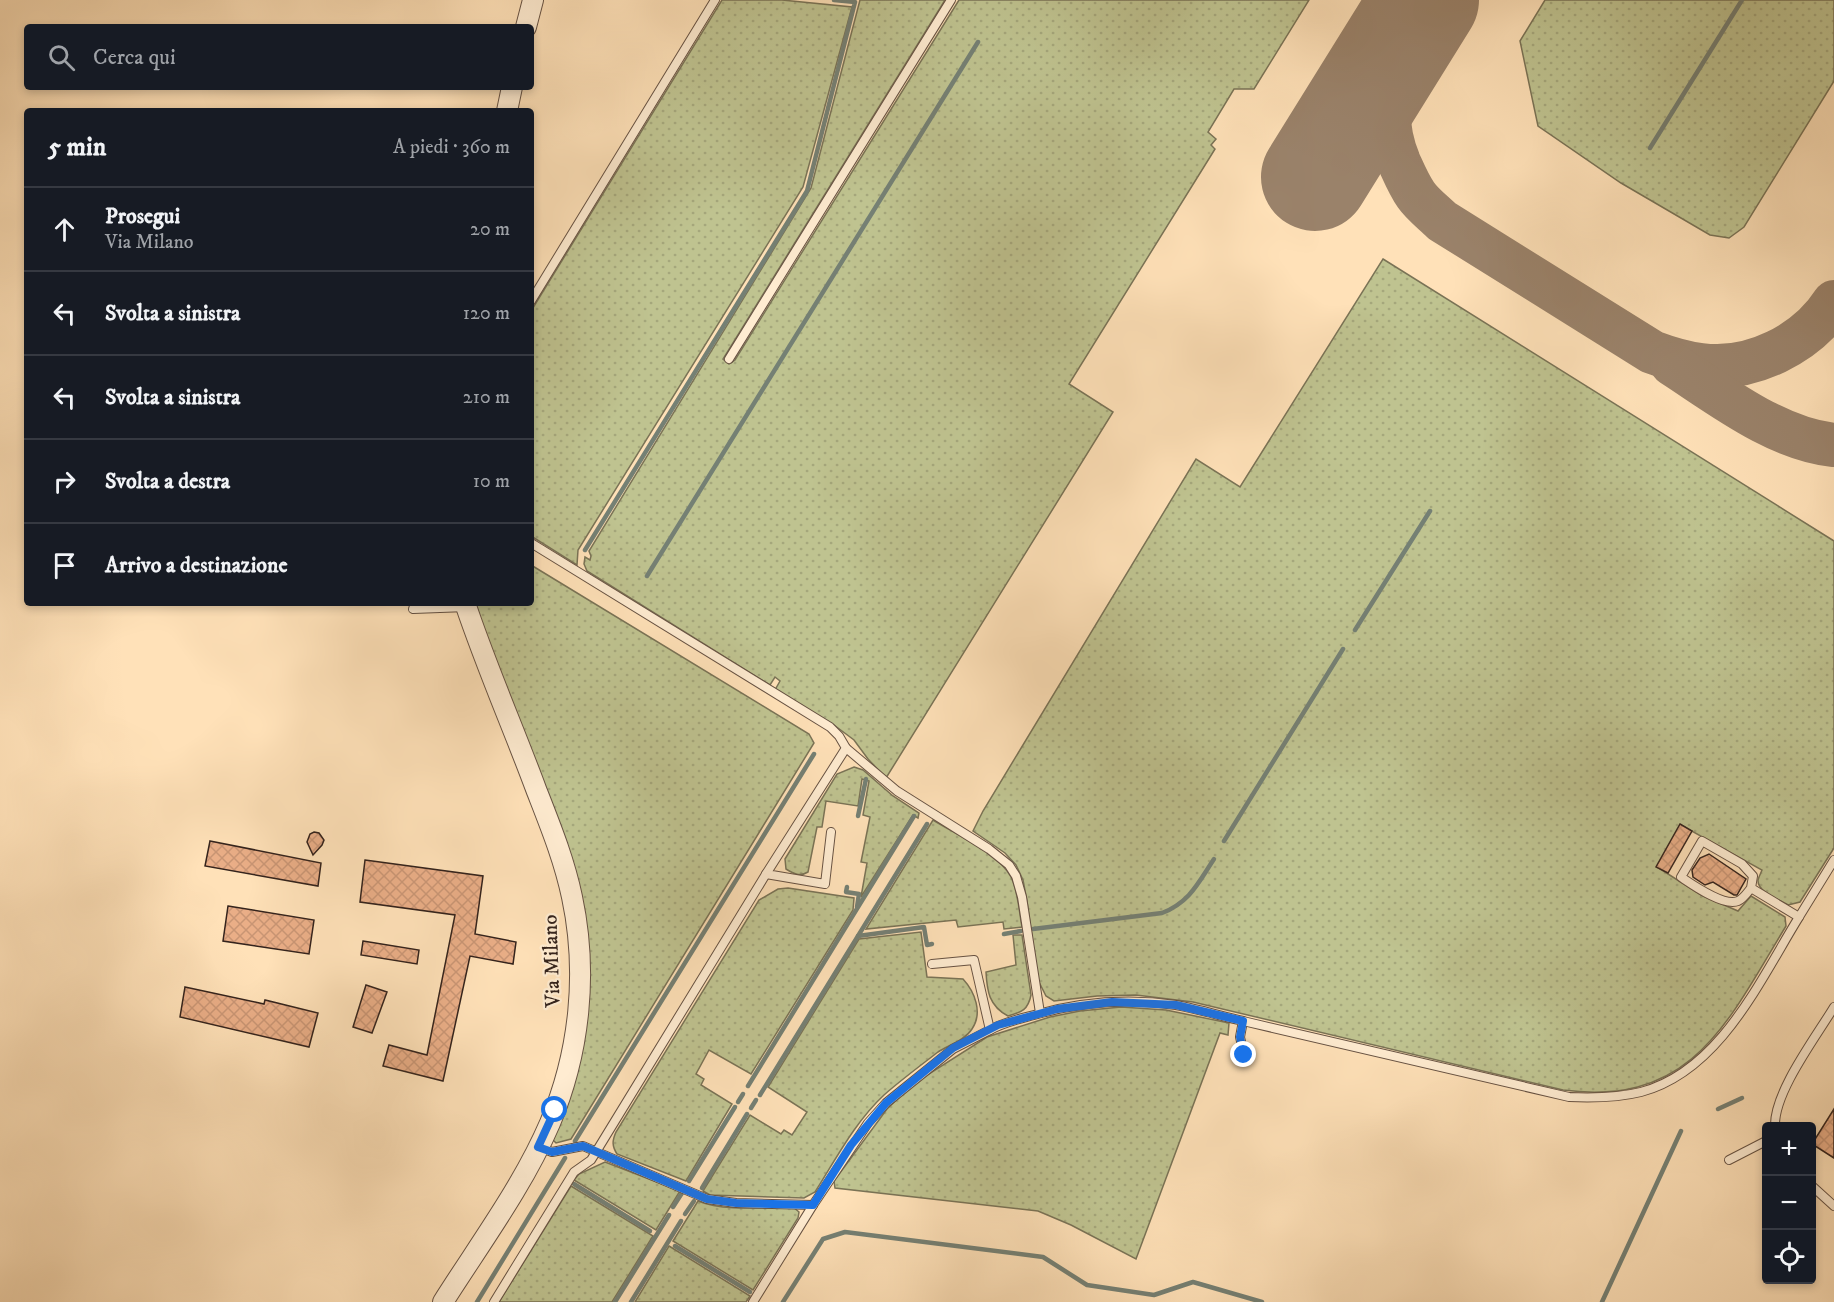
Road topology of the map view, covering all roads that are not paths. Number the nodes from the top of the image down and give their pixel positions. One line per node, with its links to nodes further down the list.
1 (533, 0): 4 (street)
2 (715, 0): 7 (lane)
3 (951, 0): 8 (lane)
4 (527, 24)
5 (511, 90): 6 (street)
6 (508, 108)
7 (534, 296)
8 (729, 359)
9 (534, 545): 13 (lane)
10 (414, 606): 11 (lane)
11 (453, 606)
12 (466, 606): 27 (street, Via Milano)
13 (846, 748): 16 (lane); 21 (lane)
14 (831, 832): 16 (lane)
15 (1834, 860): 18 (lane)
16 (766, 874): 28 (lane)
17 (1751, 888): 17 (lane); 18 (lane)
18 (1799, 917): 22 (lane)
19 (932, 964): 23 (lane)
20 (1834, 1007): 25 (lane)
21 (1040, 1013): 22 (lane); 23 (lane)
22 (1243, 1021): 24 (lane)
23 (990, 1030): 31 (lane)
24 (1244, 1055)
25 (1775, 1122)
26 (1762, 1144): 29 (lane)
27 (538, 1147): 28 (lane); 33 (street, Via Milano)
28 (596, 1152): 31 (lane); 34 (lane)
29 (1729, 1160)
30 (1816, 1190): 32 (lane)
31 (813, 1205): 35 (lane)
32 (1834, 1206)
33 (443, 1302)
34 (494, 1302)
35 (753, 1302)

